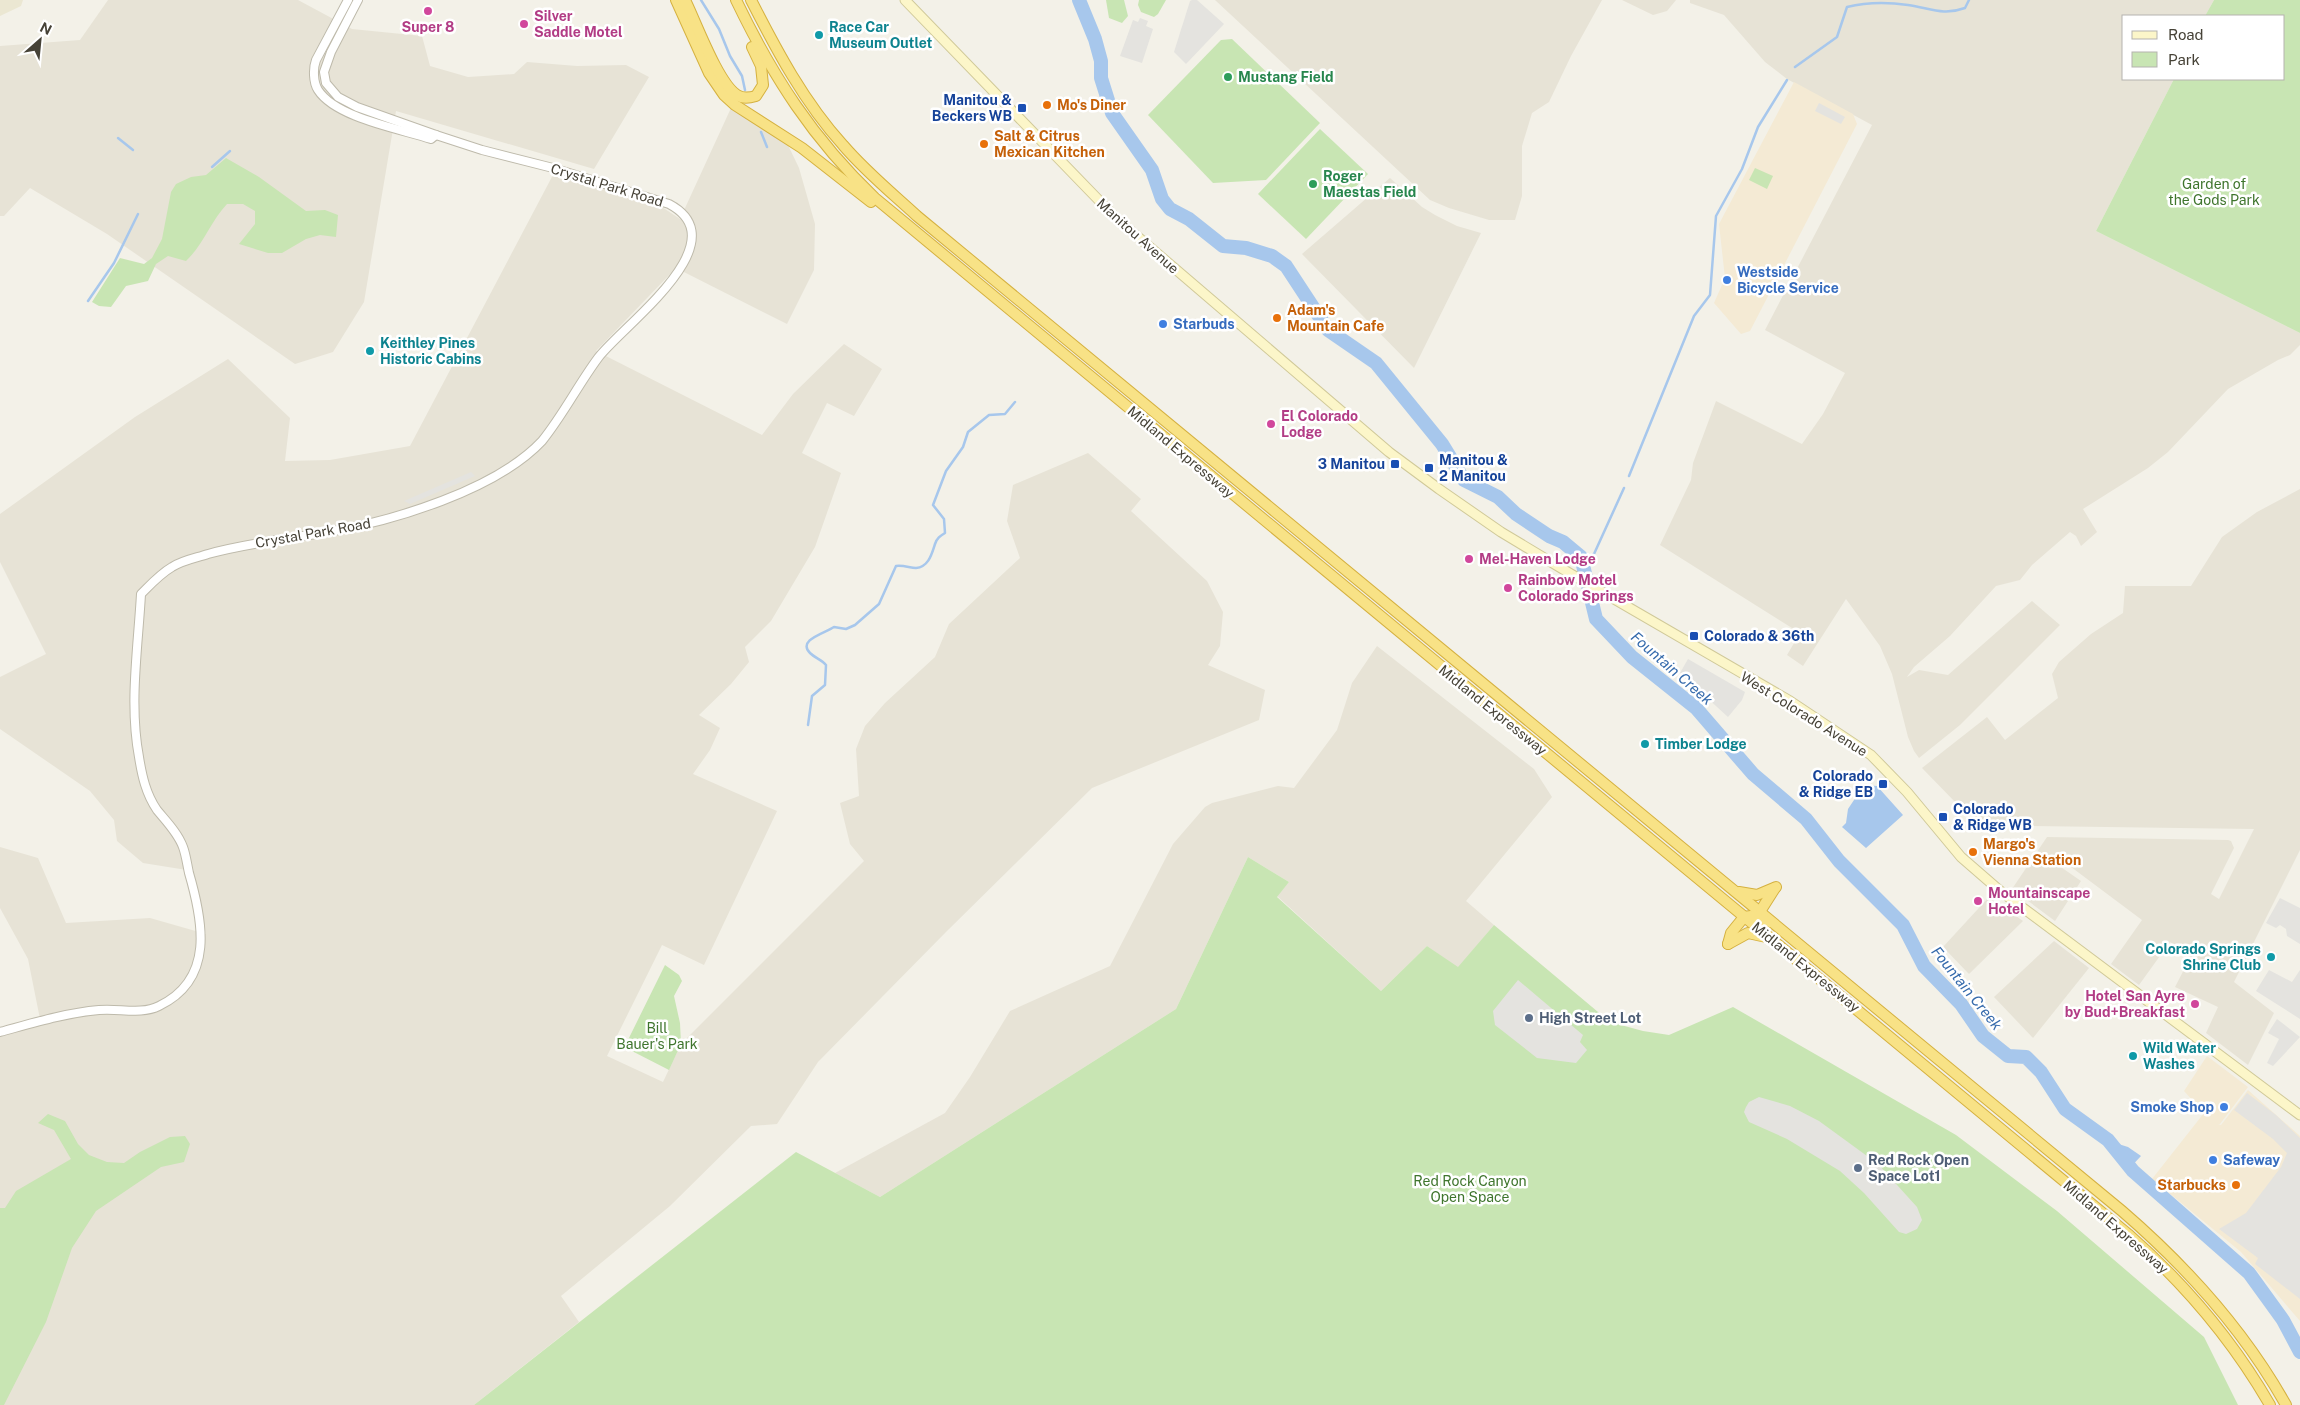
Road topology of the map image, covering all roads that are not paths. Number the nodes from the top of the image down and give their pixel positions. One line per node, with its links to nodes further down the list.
1 (348, 0): 8 (street, Crystal Park Road)
2 (358, 0): 8 (street, Crystal Park Road)
3 (676, 0): 9 (highway)
4 (685, 0): 5 (highway)
5 (735, 0): 9 (highway, Midland Expressway)
6 (751, 0): 11 (highway, Midland Expressway)
7 (905, 0): 10 (main road, Manitou Avenue)
8 (436, 135): 17 (street, Crystal Park Road)
9 (952, 264): 12 (highway, Midland Expressway)
10 (1389, 452): 18 (main road, West Colorado Avenue)
11 (1736, 891): 13 (highway, Midland Expressway); 13 (highway)
12 (1723, 899): 13 (highway); 14 (highway, Midland Expressway)
13 (1761, 910): 15 (highway, Midland Expressway)
14 (1744, 917): 15 (highway); 16 (highway, Midland Expressway); 16 (highway)
15 (1777, 926): 20 (highway, Midland Expressway)
16 (1769, 937): 19 (highway, Midland Expressway)
17 (0, 1032)
18 (2300, 1115)
19 (2270, 1405)
20 (2286, 1405)

